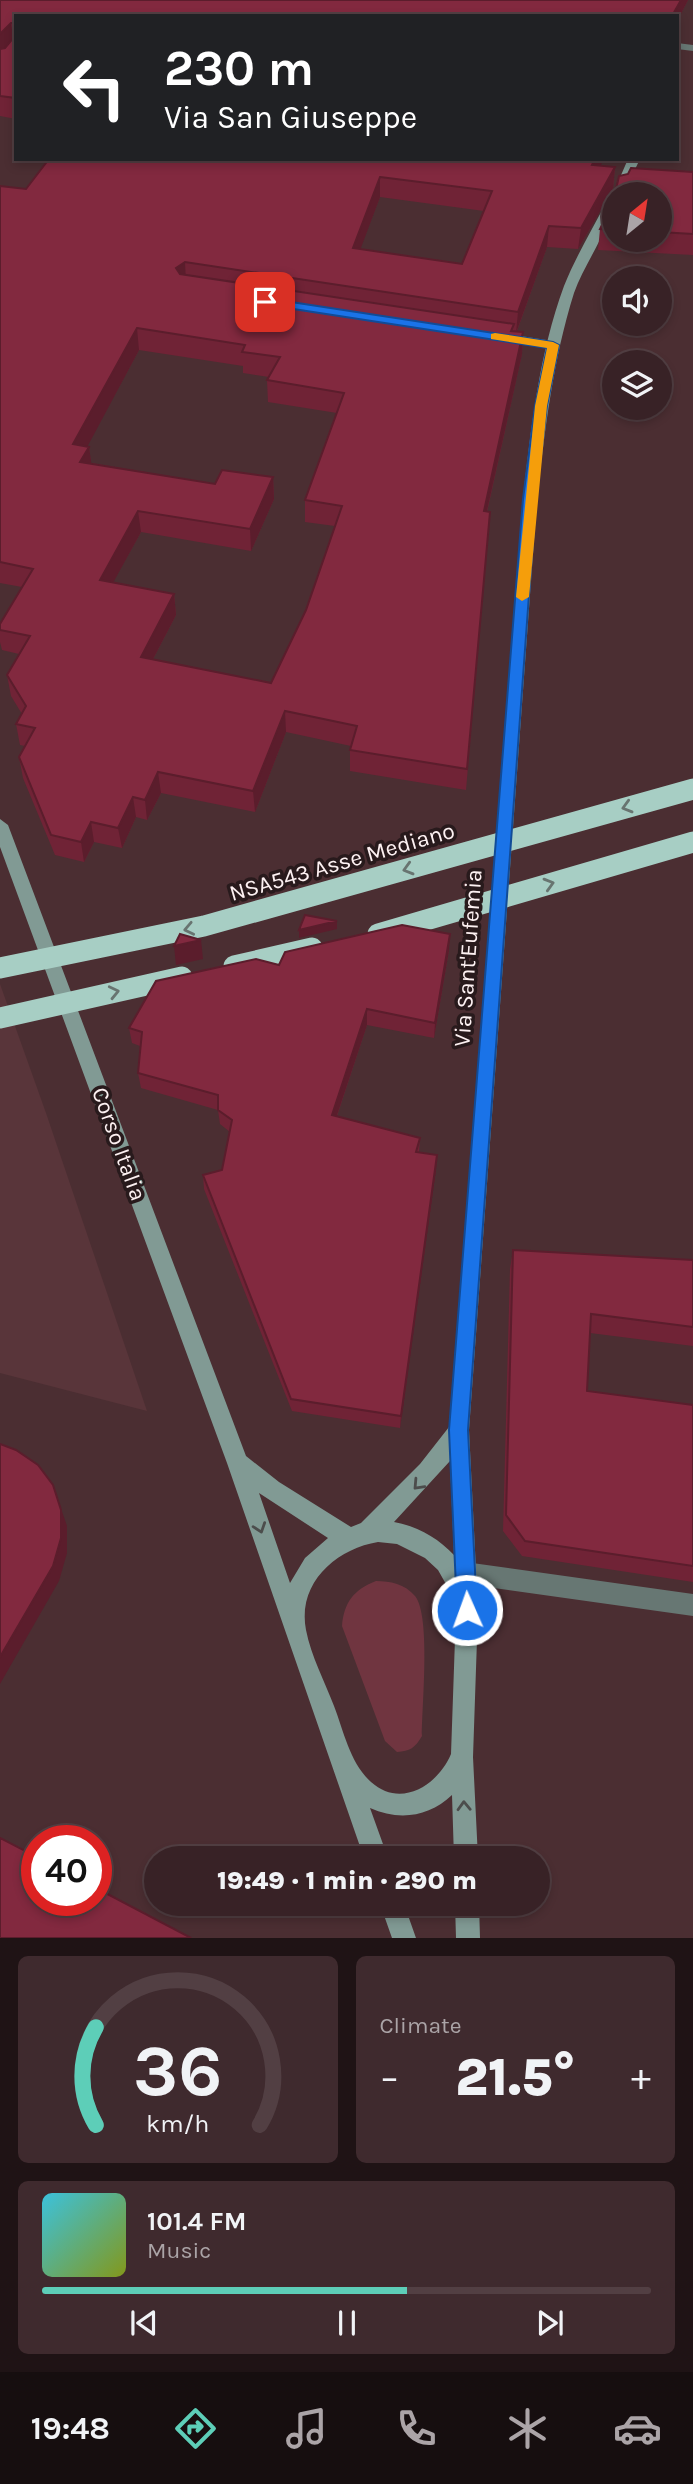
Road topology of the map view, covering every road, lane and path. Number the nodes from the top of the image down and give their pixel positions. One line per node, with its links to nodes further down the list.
1 (633, 161): 2 (street, Via Sant'Eufemia)
2 (629, 172): 3 (street); 4 (street, Via Sant'Eufemia)
3 (642, 173)
4 (623, 182)
5 (602, 223): 7 (street, Via Sant'Eufemia)
6 (485, 335): 7 (street)
7 (553, 345): 15 (street, Via Sant'Eufemia)
8 (693, 789): 13 (highway, NSA543 Asse Mediano, one-way to 13, bridge)
9 (0, 825): 16 (street, Corso Italia)
10 (693, 842): 11 (highway, one-way to 10, bridge)
11 (355, 939)
12 (327, 945): 14 (highway, one-way to 12, bridge)
13 (0, 968)
14 (0, 1018)
15 (459, 1430): 17 (street, Corso Italia, one-way to 17); 18 (street, Via Sant'Eufemia)
16 (238, 1464): 17 (street, Corso Italia); 21 (street, Corso Italia, one-way to 21)
17 (357, 1534): 20 (street, Corso Italia); 21 (street, Corso Italia)
18 (465, 1573): 19 (street); 20 (street, Via Sant'Eufemia)
19 (693, 1605)
20 (467, 1610): 22 (street, Corso Italia)
21 (295, 1630): 23 (street, Corso Italia)
22 (463, 1754): 23 (street, Corso Italia); 25 (street, Corso Italia, one-way to 22)
23 (347, 1773): 24 (street, Corso Italia)
24 (372, 1846)
25 (466, 1846)
26 (396, 1916): 28 (street)
27 (467, 1916): 29 (street)
28 (404, 1938)
29 (468, 1938)

